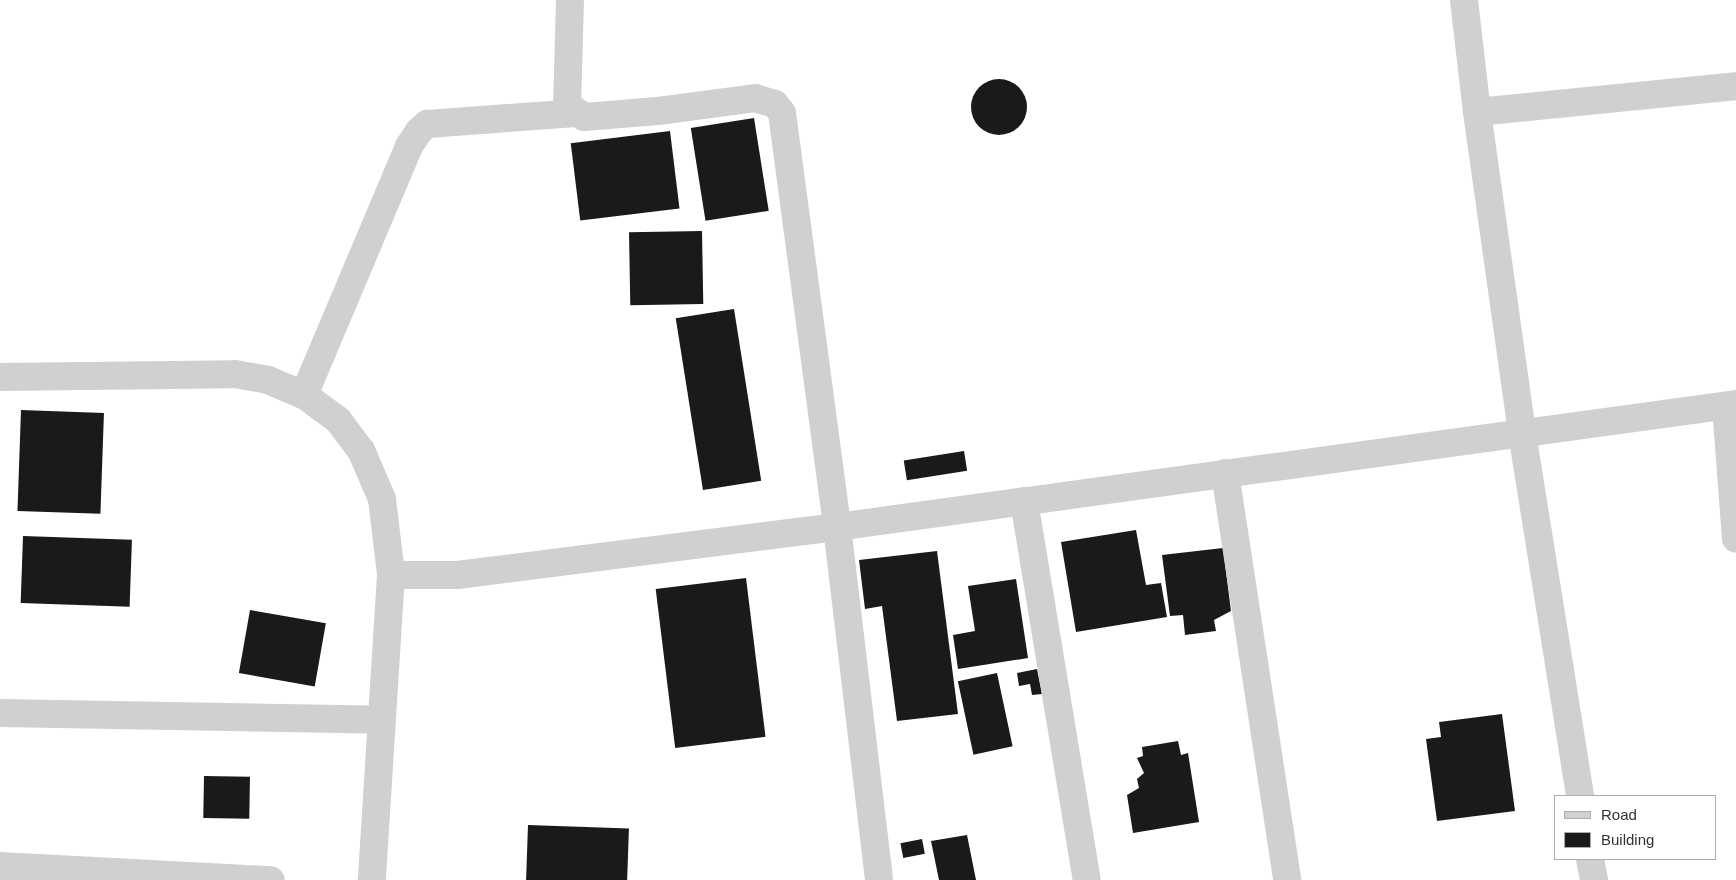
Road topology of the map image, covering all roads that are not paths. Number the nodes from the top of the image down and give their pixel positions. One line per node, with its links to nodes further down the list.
1 (570, 0): 5 (street)
2 (1464, 0): 4 (street)
3 (1736, 86): 4 (street)
4 (1477, 112): 9 (street)
5 (576, 113): 7 (street); 12 (street)
6 (0, 377): 7 (street)
7 (304, 395): 14 (street)
8 (1731, 405): 9 (street); 13 (street)
9 (1522, 433): 10 (street); 17 (street)
10 (1225, 473): 11 (street); 25 (street)
11 (1024, 501): 12 (street); 24 (street)
12 (837, 527): 14 (street); 23 (street)
13 (1736, 539)
14 (392, 575): 16 (street)
15 (0, 713): 16 (street)
16 (382, 720): 22 (street)
17 (1580, 795)
18 (1590, 860): 26 (street)
19 (0, 866): 20 (street)
20 (108, 876): 21 (street)
21 (271, 880)
22 (372, 880)
23 (878, 880)
24 (1087, 880)
25 (1287, 880)
26 (1594, 880)

